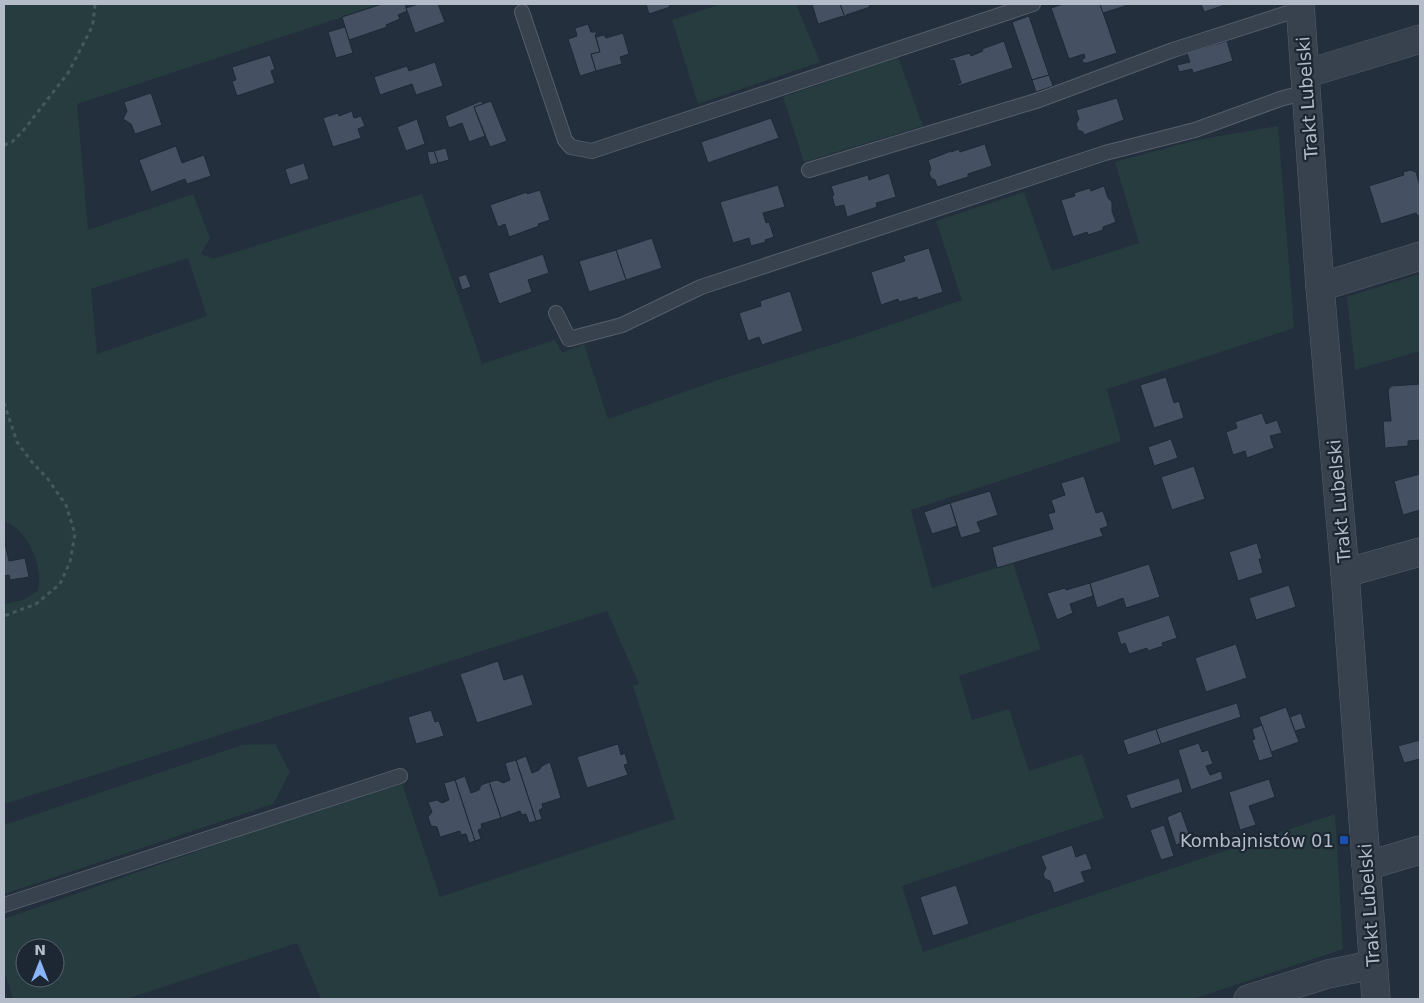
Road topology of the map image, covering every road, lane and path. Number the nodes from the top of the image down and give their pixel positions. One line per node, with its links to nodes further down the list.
1 (96, 4): 7 (path)
2 (1033, 4): 4 (lane)
3 (1300, 6): 6 (street, Trakt Lubelski); 8 (lane)
4 (522, 12)
5 (1420, 39): 6 (street)
6 (1306, 83): 10 (street, Trakt Lubelski); 11 (lane)
7 (4, 145)
8 (809, 170)
9 (1420, 256): 10 (street)
10 (1320, 287): 14 (street, Trakt Lubelski)
11 (556, 313)
12 (4, 403): 15 (path)
13 (1420, 552): 14 (street)
14 (1345, 573): 18 (street, Trakt Lubelski)
15 (4, 616)
16 (400, 776): 19 (lane)
17 (1420, 850): 18 (street)
18 (1366, 866): 20 (street, Trakt Lubelski)
19 (4, 905)
20 (1372, 965): 21 (street); 22 (street, Trakt Lubelski)
21 (1248, 999)
22 (1376, 999)

